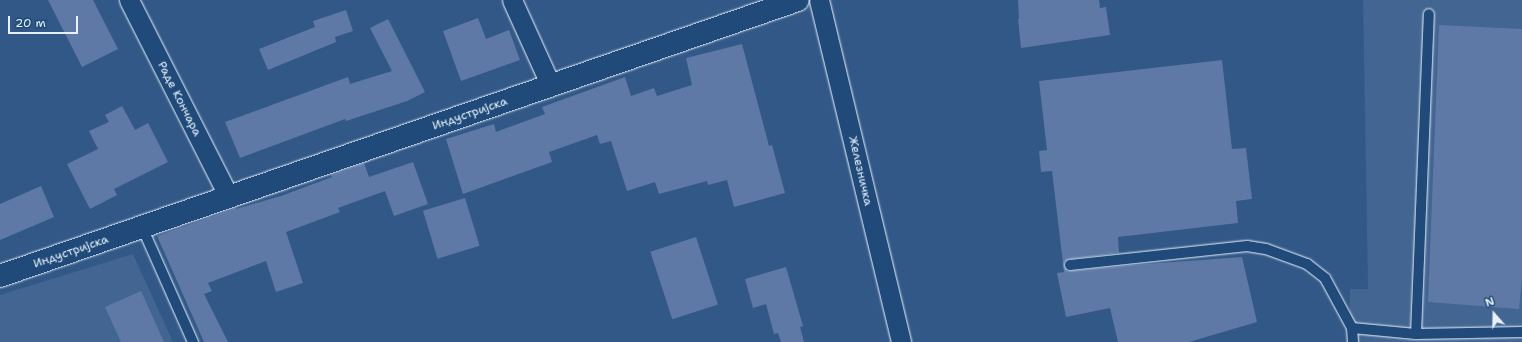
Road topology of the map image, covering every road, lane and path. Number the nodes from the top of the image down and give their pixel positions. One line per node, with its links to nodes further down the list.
1 (129, 0): 7 (street, Раде Кончара)
2 (512, 0): 6 (street)
3 (798, 0): 6 (main road, Индустријска)
4 (819, 0): 16 (street, Железничка)
5 (1429, 14): 13 (lane)
6 (551, 86): 7 (main road, Индустријска)
7 (229, 197): 8 (main road, Индустријска)
8 (142, 227): 10 (main road, Индустријска); 15 (lane)
9 (1070, 264): 11 (lane)
10 (0, 276)
11 (1352, 328): 13 (lane); 17 (lane)
12 (1522, 332): 14 (lane)
13 (1416, 334): 14 (lane)
14 (1455, 338)
15 (193, 342)
16 (901, 342)
17 (1353, 342)

